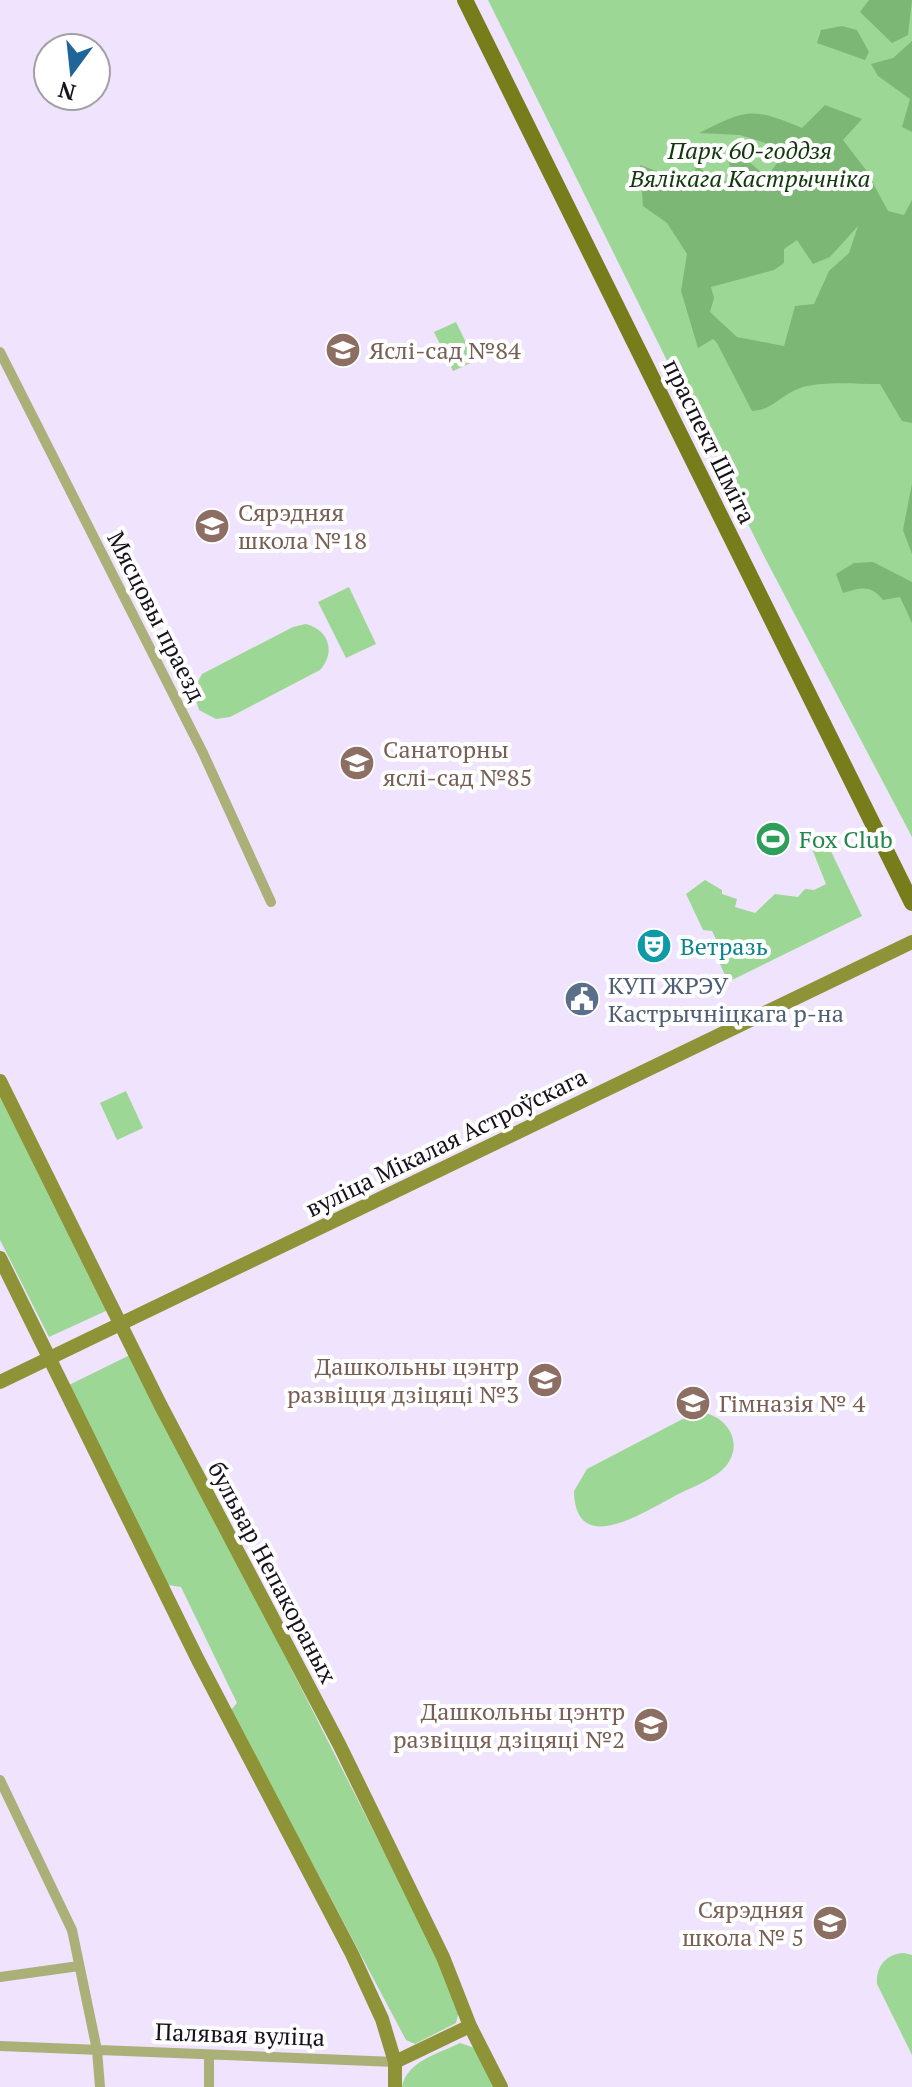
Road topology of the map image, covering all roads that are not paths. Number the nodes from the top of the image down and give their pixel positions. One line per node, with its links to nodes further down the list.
1 (465, 0): 4 (main road, праспект Шміта)
2 (0, 352): 3 (street, Мясцовы праезд)
3 (271, 902)
4 (912, 903)
5 (912, 942): 8 (main road, вуліца Мікалая Астроўскага)
6 (0, 1081): 8 (main road, бульвар Непакораных)
7 (0, 1258): 9 (main road)
8 (122, 1323): 9 (main road, вуліца Мікалая Астроўскага); 14 (main road, бульвар Непакораных)
9 (49, 1358): 10 (main road, вуліца Мікалая Астроўскага); 18 (main road)
10 (0, 1382)
11 (0, 1782): 12 (street)
12 (79, 1966): 13 (street); 16 (street)
13 (0, 1977)
14 (470, 2026): 18 (main road, Палявая вуліца); 22 (main road, бульвар Непакораных)
15 (0, 2046): 16 (street, Палявая вуліца)
16 (97, 2050): 17 (street, Палявая вуліца); 19 (street)
17 (209, 2055): 18 (street, Палявая вуліца); 20 (street)
18 (395, 2062): 21 (main road)
19 (100, 2087)
20 (209, 2087)
21 (395, 2087)
22 (501, 2087)

